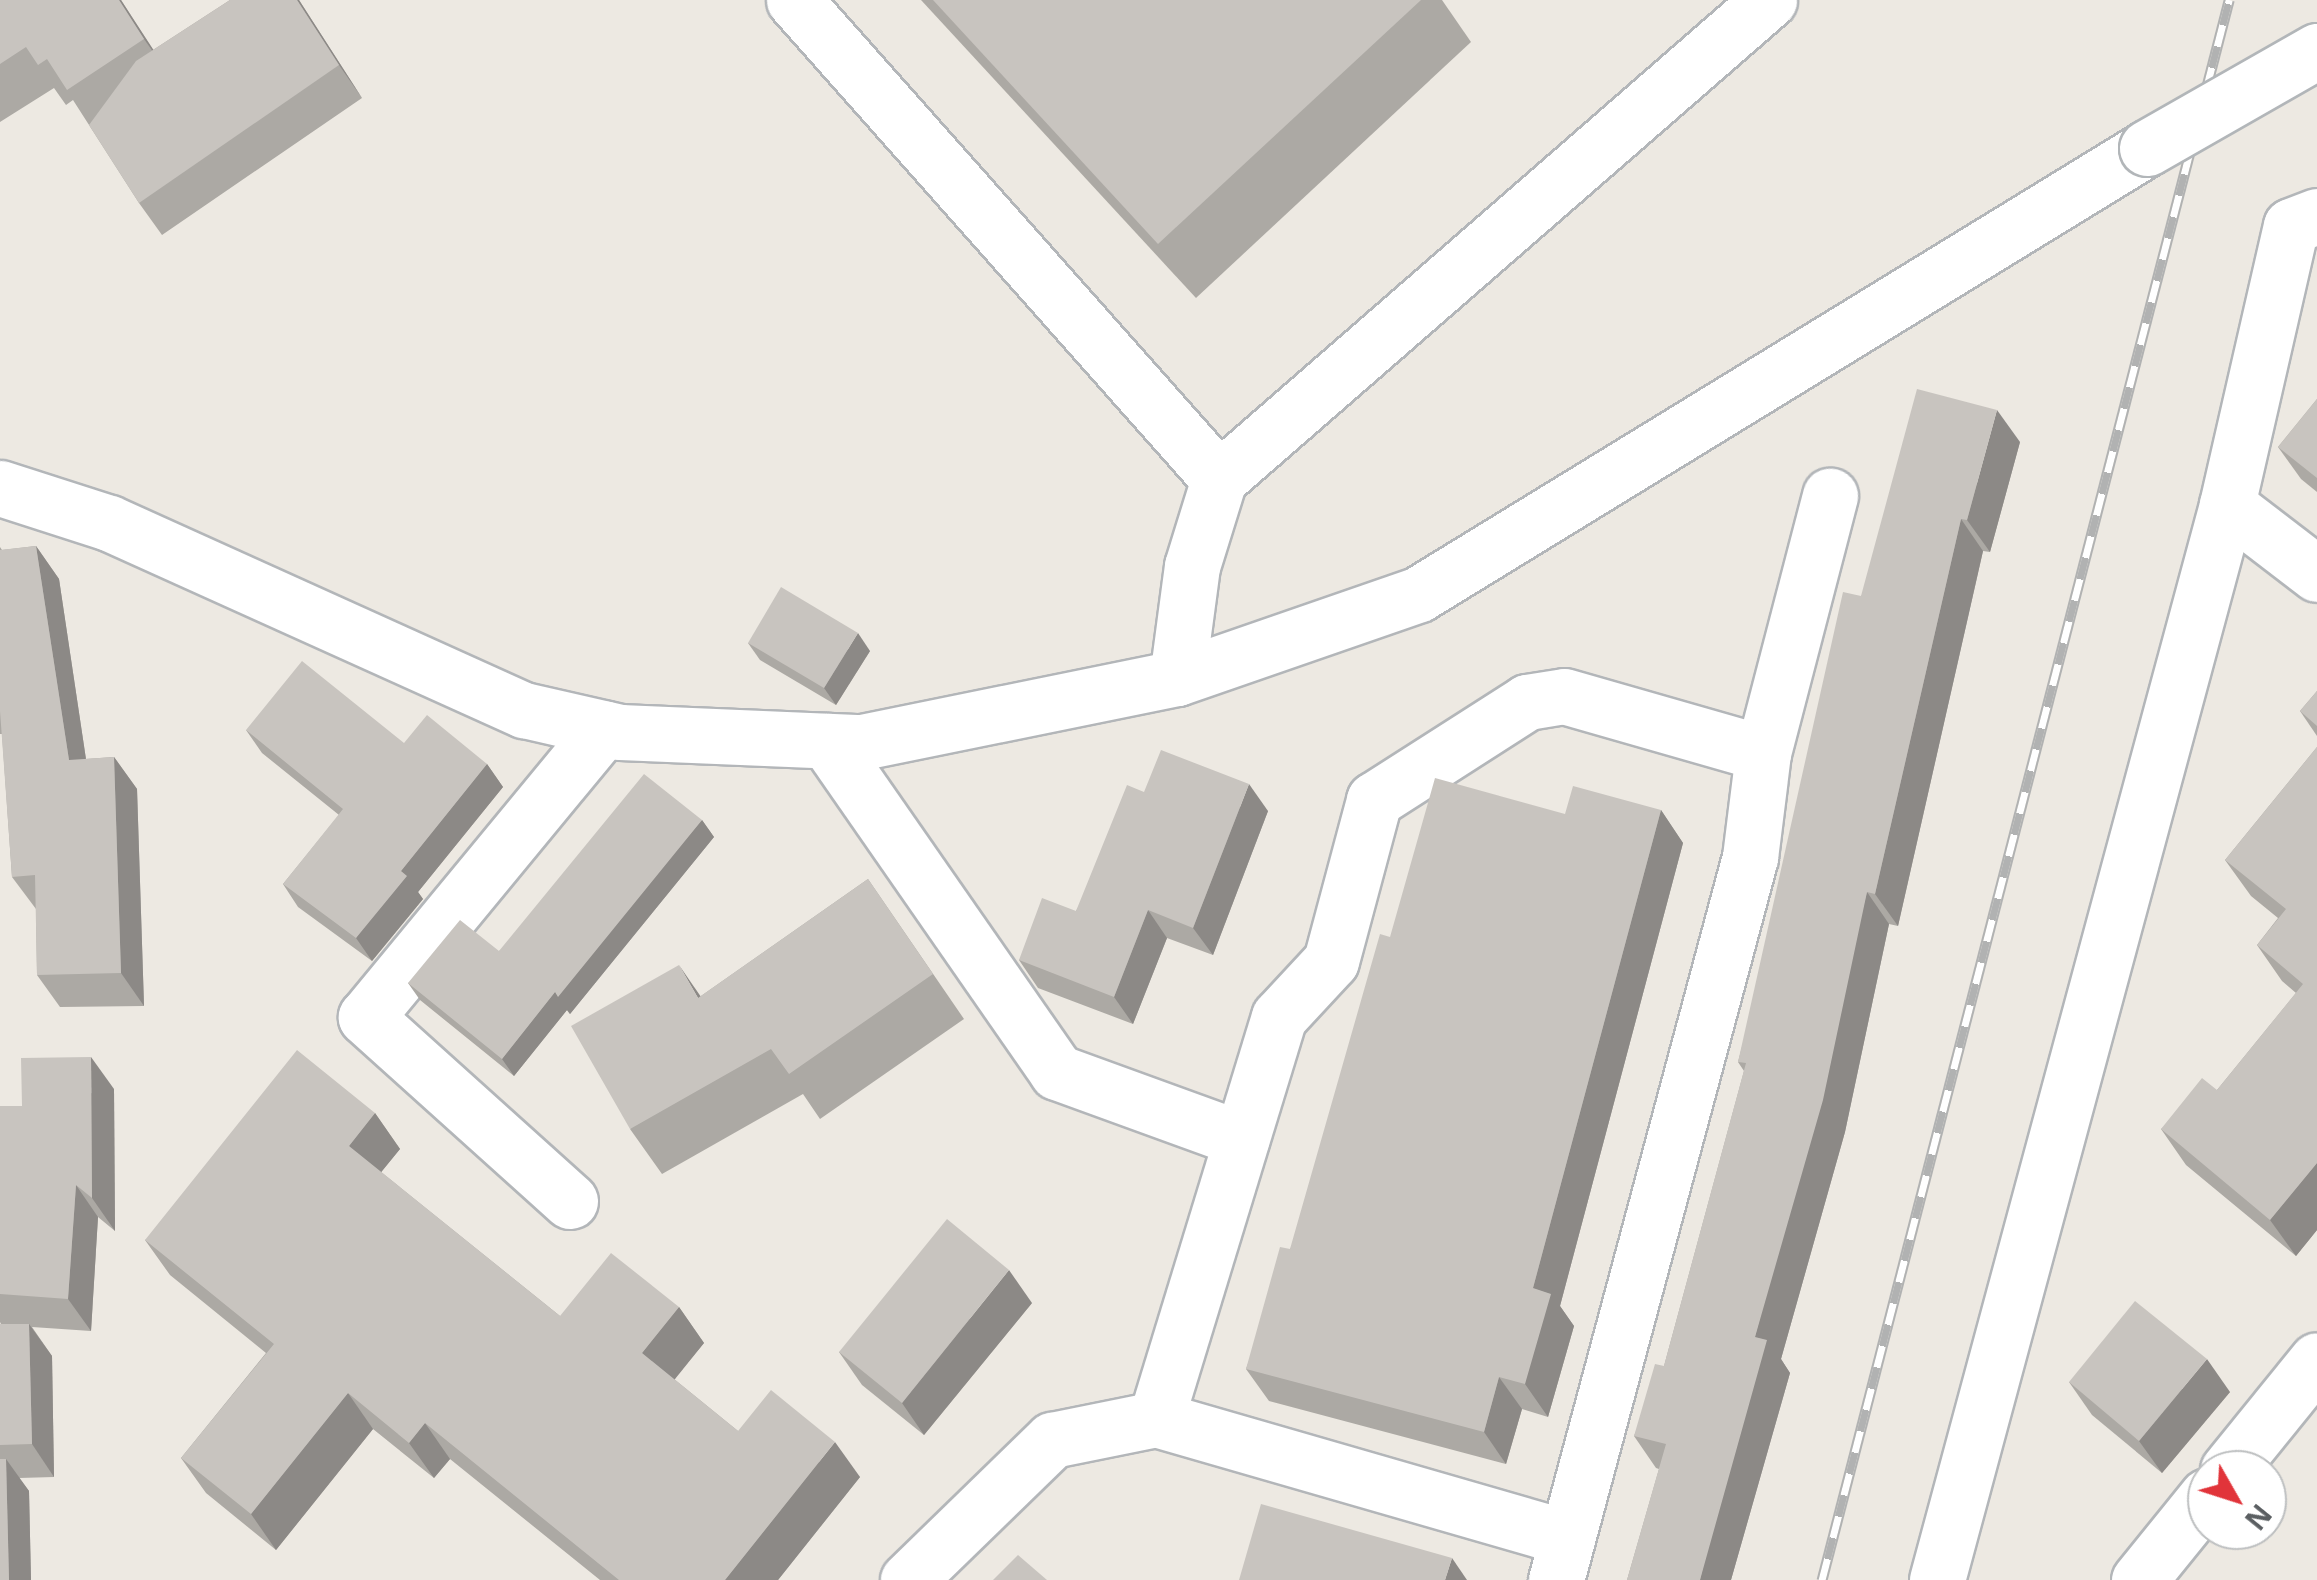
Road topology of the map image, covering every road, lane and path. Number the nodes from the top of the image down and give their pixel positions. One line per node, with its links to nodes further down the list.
1 (794, 0): 5 (street)
2 (1768, 0): 5 (street)
3 (2317, 51): 10 (street, bridge)
4 (2317, 216): 8 (street)
5 (1220, 479): 10 (street)
6 (0, 488): 11 (street)
7 (1830, 496): 13 (street)
8 (2227, 505): 9 (street); 22 (street)
9 (2317, 574)
10 (1177, 678): 12 (street)
11 (604, 728): 12 (street); 15 (street)
12 (827, 741): 14 (street)
13 (1763, 753): 14 (street); 20 (street)
14 (1241, 1139): 17 (street)
15 (570, 1201)
16 (2317, 1360): 18 (street)
17 (1156, 1419): 20 (street); 21 (street)
18 (2244, 1450)
19 (2187, 1521): 23 (street)
20 (1562, 1559)
21 (908, 1580)
22 (1936, 1580)
23 (2140, 1580)

